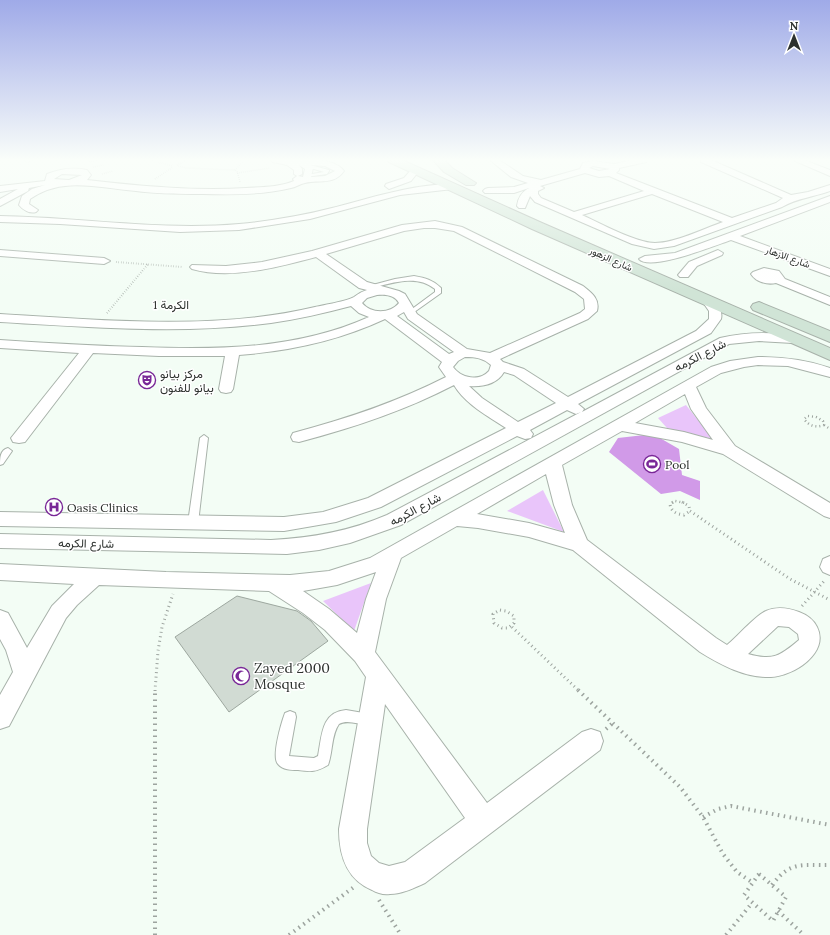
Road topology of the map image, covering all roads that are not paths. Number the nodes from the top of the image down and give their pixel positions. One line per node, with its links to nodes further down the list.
1 (24, 204): 11 (street)
2 (322, 204): 12 (street)
3 (359, 204): 23 (street)
4 (487, 204): 24 (main road, شارع الزهور)
5 (527, 204): 20 (main road, شارع الزهور)
6 (546, 204): 16 (street)
7 (610, 204): 16 (street)
8 (685, 204): 22 (street)
9 (781, 204): 22 (street)
10 (820, 204): 26 (street)
11 (0, 210)
12 (290, 210)
13 (830, 210): 25 (street)
14 (275, 213): 18 (street)
15 (101, 214): 21 (street)
16 (573, 215): 22 (street)
17 (131, 216): 23 (street)
18 (244, 216)
19 (0, 219): 21 (street)
20 (554, 220): 24 (main road); 31 (main road, شارع الزهور)
21 (91, 222): 23 (street)
22 (733, 222)
23 (125, 225)
24 (537, 226): 41 (main road, شارع الزهور)
25 (789, 226)
26 (735, 235): 27 (street); 31 (street)
27 (754, 239): 33 (street, شارع الازهار); 34 (street, شارع الازهار); 37 (street)
28 (1, 253): 32 (street)
29 (317, 253): 30 (street); 39 (street); 54 (street)
30 (304, 257): 35 (street); 39 (street)
31 (645, 259): 37 (main road, شارع الزهور)
32 (101, 261)
33 (798, 261): 36 (street, شارع الازهار); 40 (street)
34 (830, 266)
35 (197, 268)
36 (830, 273)
37 (684, 275): 38 (main road, شارع الزهور)
38 (698, 282)
39 (362, 295): 43 (street); 43 (lane); 44 (street); 45 (street)
40 (830, 301)
41 (708, 302): 47 (main road, شارع الزهور); 59 (street, شارع الكرمه)
42 (749, 303): 46 (main road)
43 (408, 308): 44 (street); 51 (street)
44 (385, 315): 50 (street); 53 (street)
45 (0, 318)
46 (830, 338)
47 (793, 339): 52 (main road, شارع الزهور); 60 (street, شارع الكرمه)
48 (0, 344): 49 (street)
49 (89, 349): 50 (street); 64 (street)
50 (233, 351): 58 (street)
51 (464, 353): 53 (street); 54 (street)
52 (830, 355)
53 (449, 361): 56 (street)
54 (494, 361): 56 (street); 59 (street)
55 (830, 373): 57 (street)
56 (457, 378): 62 (street); 63 (street)
57 (688, 385): 61 (street); 67 (street)
58 (226, 389)
59 (568, 403): 60 (street); 62 (street, شارع الكرمه)
60 (587, 416): 66 (street, شارع الكرمه)
61 (618, 425): 67 (street); 70 (street)
62 (518, 429): 66 (street); 74 (street, شارع الكرمه)
63 (299, 437)
64 (19, 438)
65 (204, 438): 74 (lane)
66 (537, 443): 77 (street, شارع الكرمه)
67 (729, 450): 71 (street)
68 (8, 452): 69 (lane)
69 (0, 462)
70 (553, 462): 73 (street); 76 (street)
71 (830, 511)
72 (0, 519): 74 (street, شارع الكرمه)
73 (453, 519): 76 (street); 78 (street)
74 (193, 523): 77 (street)
75 (0, 541): 77 (street, شارع الكرمه)
76 (580, 545): 84 (street)
77 (186, 546)
78 (394, 552): 81 (street); 83 (street)
79 (0, 572): 80 (street)
80 (96, 576): 81 (street); 85 (street)
81 (269, 582): 83 (street)
82 (0, 619): 85 (street)
83 (363, 654): 86 (street)
84 (729, 658): 84 (street)
85 (25, 674): 88 (street)
86 (378, 676): 89 (street); 91 (street)
87 (290, 717): 89 (lane)
88 (0, 718)
89 (370, 719): 91 (street)
90 (591, 741): 91 (street)
91 (484, 822)

